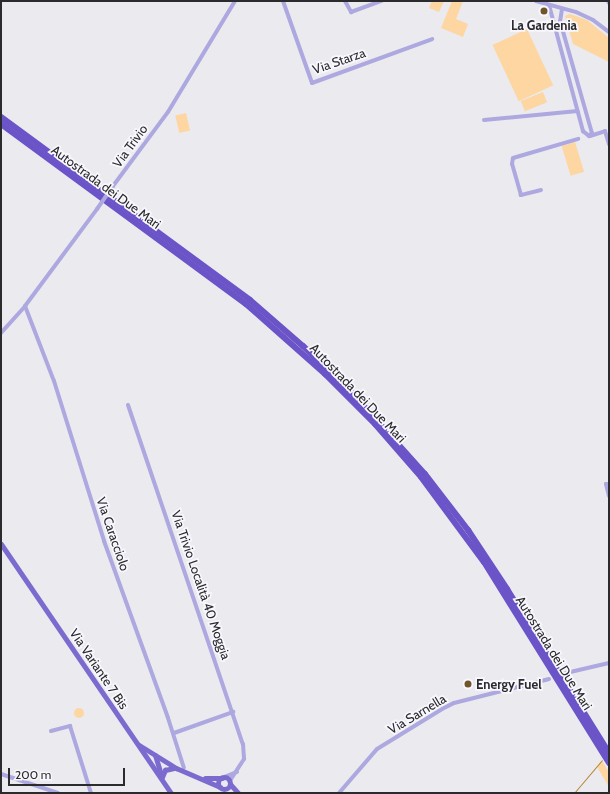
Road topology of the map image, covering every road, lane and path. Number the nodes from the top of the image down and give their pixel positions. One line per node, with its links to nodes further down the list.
1 (284, 1): 9 (street, Via Starza)
2 (345, 1): 3 (street)
3 (382, 1)
4 (536, 1): 6 (street)
5 (235, 2): 18 (street, Via Trivio, bridge)
6 (550, 5): 7 (street); 10 (street)
7 (562, 8): 8 (street); 14 (street)
8 (608, 30)
9 (432, 39)
10 (578, 111): 12 (street); 14 (street)
11 (1, 117): 31 (highway, Autostrada dei Due Mari)
12 (484, 120)
13 (1, 124): 34 (highway, Autostrada dei Due Mari)
14 (589, 136): 16 (street)
15 (578, 139): 17 (street)
16 (609, 144)
17 (541, 190)
18 (26, 306): 19 (street, Via Trivio); 29 (street, Via Caracciolo)
19 (1, 334)
20 (128, 405): 27 (street, Via Trivio Località 40 Moggia)
21 (609, 484): 22 (street)
22 (609, 496)
23 (1, 544): 30 (main road, Via Variante 7 Bis)
24 (609, 663): 25 (street)
25 (566, 673)
26 (549, 679): 49 (street, Via Sarnella)
27 (234, 712): 29 (street); 37 (street, Via Trivio Località 40 Moggia)
28 (51, 731): 45 (street)
29 (174, 733): 36 (street, Via Caracciolo)
30 (137, 744): 32 (main road, Via Variante 7 Bis); 33 (main road)
31 (609, 753)
32 (155, 755): 33 (main road); 35 (main road, Via Variante 7 Bis); 41 (main road)
33 (150, 762): 41 (main road)
34 (609, 763)
35 (176, 768): 39 (main road, Via Variante 7 Bis); 41 (main road)
36 (184, 768)
37 (237, 772): 40 (street); 42 (street, Via Trivio Località 40 Moggia)
38 (1, 774): 44 (street)
39 (203, 778): 40 (main road, Via Variante 7 Bis); 43 (main road, Via Variante 7 Bis)
40 (223, 778): 42 (main road); 43 (main road)
41 (162, 780): 46 (main road)
42 (230, 783): 43 (main road); 48 (main road)
43 (221, 788): 47 (main road, Via Variante 7 Bis)
44 (58, 793)
45 (90, 793)
46 (171, 793)
47 (234, 793)
48 (238, 793)
49 (339, 793)

